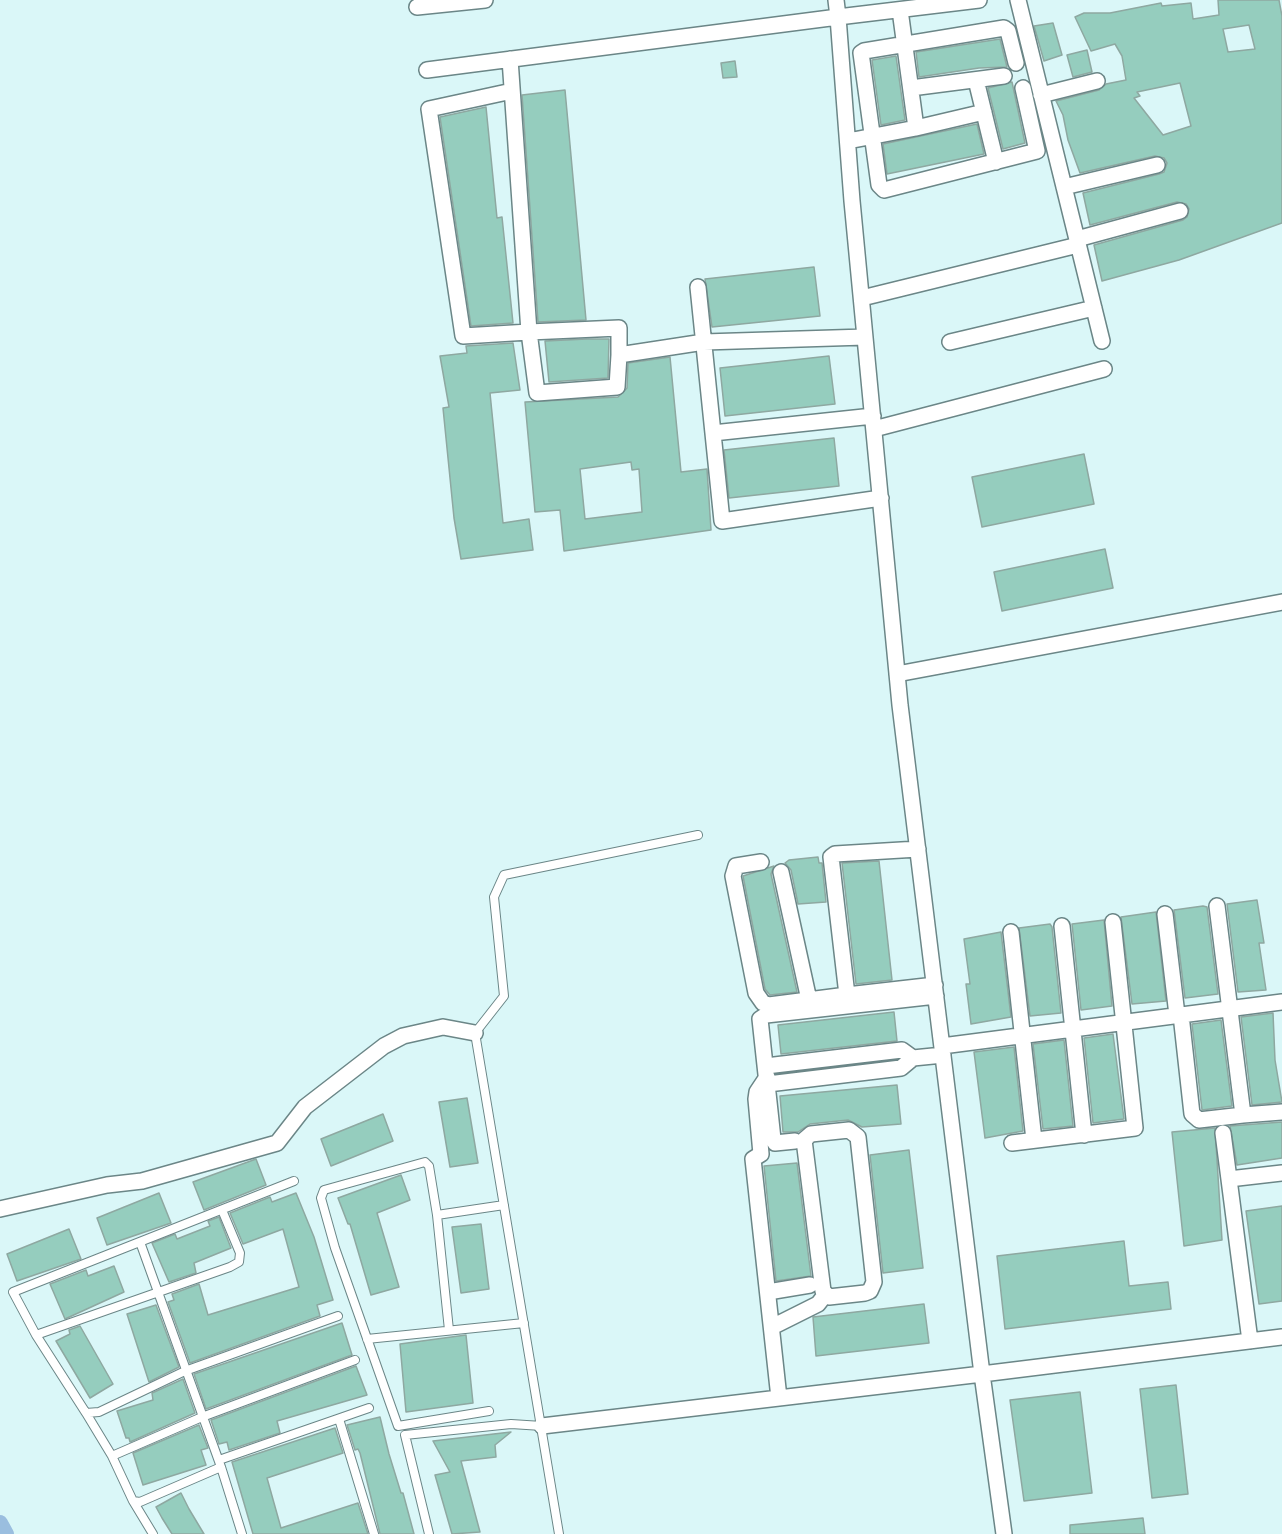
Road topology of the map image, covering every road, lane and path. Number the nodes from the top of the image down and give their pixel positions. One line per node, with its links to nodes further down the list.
1 (485, 0): 5 (street)
2 (836, 0): 7 (street)
3 (979, 0): 6 (street)
4 (1018, 0): 18 (street)
5 (417, 7)
6 (900, 9): 7 (street); 8 (street)
7 (838, 17): 9 (street); 22 (street)
8 (904, 44): 10 (street); 15 (street); 21 (street)
9 (510, 59): 11 (street); 17 (street)
10 (1016, 63)
11 (427, 70)
12 (1004, 76): 13 (street)
13 (976, 80): 15 (street); 19 (street)
14 (1097, 81): 18 (street)
15 (911, 87): 20 (street)
16 (1023, 88): 23 (street)
17 (512, 91): 31 (street); 31 (street)
18 (1041, 94): 25 (street)
19 (984, 112): 20 (street); 23 (street)
20 (916, 128): 21 (street)
21 (872, 136): 22 (street); 23 (street)
22 (848, 141): 29 (street)
23 (996, 162)
24 (1157, 165): 25 (street)
25 (1064, 187): 27 (street)
26 (1180, 211): 27 (street)
27 (1077, 242): 29 (street); 30 (street)
28 (698, 287): 34 (street)
29 (862, 298): 32 (street)
30 (1094, 308): 33 (street); 35 (street)
31 (529, 332): 36 (street); 36 (street)
32 (865, 337): 34 (street); 38 (street)
33 (1102, 341)
34 (704, 342): 36 (street); 39 (street)
35 (950, 342)
36 (619, 355)
37 (1104, 369): 38 (street)
38 (874, 422): 39 (street); 40 (street)
39 (713, 433): 40 (street)
40 (881, 498): 42 (street)
41 (1282, 602): 42 (street)
42 (897, 674): 44 (street)
43 (698, 835): 60 (lane)
44 (918, 849): 52 (street); 53 (street)
45 (761, 862): 54 (street)
46 (781, 872): 54 (street)
47 (1217, 906): 56 (street)
48 (1165, 914): 57 (street)
49 (1113, 922): 58 (street)
50 (1062, 926): 59 (street)
51 (1011, 932): 61 (street)
52 (935, 990): 53 (street); 62 (street); 63 (street)
53 (847, 995): 54 (street)
54 (809, 1000)
55 (1282, 1002): 56 (street)
56 (1230, 1008): 57 (street); 65 (street)
57 (1179, 1015): 58 (street); 65 (street)
58 (1124, 1022): 59 (street); 67 (street)
59 (1073, 1029): 61 (street); 67 (street)
60 (475, 1033): 75 (lane); 76 (street)
61 (1023, 1035): 62 (street); 68 (street)
62 (943, 1050): 63 (street); 94 (street)
63 (767, 1076): 70 (street); 71 (street)
64 (1282, 1112): 65 (street)
65 (1243, 1115)
66 (1223, 1133): 73 (street)
67 (1084, 1135): 68 (street)
68 (1034, 1140): 69 (street)
69 (1012, 1143)
70 (800, 1146): 71 (street); 83 (street); 83 (street)
71 (760, 1154): 82 (street)
72 (1282, 1173): 73 (street)
73 (1229, 1179): 91 (street)
74 (294, 1181): 77 (lane)
75 (504, 1205): 78 (lane); 85 (lane)
76 (0, 1209)
77 (222, 1210): 79 (lane); 81 (lane)
78 (437, 1215): 87 (lane); 90 (lane)
79 (140, 1242): 81 (lane); 88 (lane)
80 (810, 1285): 82 (street)
81 (157, 1291): 88 (lane); 93 (lane)
82 (768, 1292): 86 (street)
83 (825, 1295): 86 (street)
84 (338, 1316): 93 (lane)
85 (524, 1323): 87 (lane); 101 (lane)
86 (772, 1327): 95 (street)
87 (449, 1330): 90 (lane)
88 (36, 1335): 98 (lane)
89 (1282, 1337): 91 (street)
90 (367, 1339): 97 (lane)
91 (1250, 1341): 94 (street)
92 (355, 1360): 99 (lane)
93 (185, 1371): 98 (lane); 99 (lane)
94 (982, 1374): 95 (street); 110 (street)
95 (779, 1398): 101 (street)
96 (369, 1408): 100 (lane)
97 (489, 1411)
98 (86, 1413): 102 (lane)
99 (202, 1417): 102 (lane); 103 (lane)
100 (339, 1419): 103 (lane); 107 (lane)
101 (542, 1426): 108 (lane); 109 (lane)
102 (112, 1456): 104 (lane)
103 (220, 1464): 104 (lane); 106 (lane)
104 (133, 1501): 105 (lane)
105 (153, 1534)
106 (242, 1534)
107 (374, 1534)
108 (429, 1534)
109 (559, 1534)
110 (1004, 1534)

